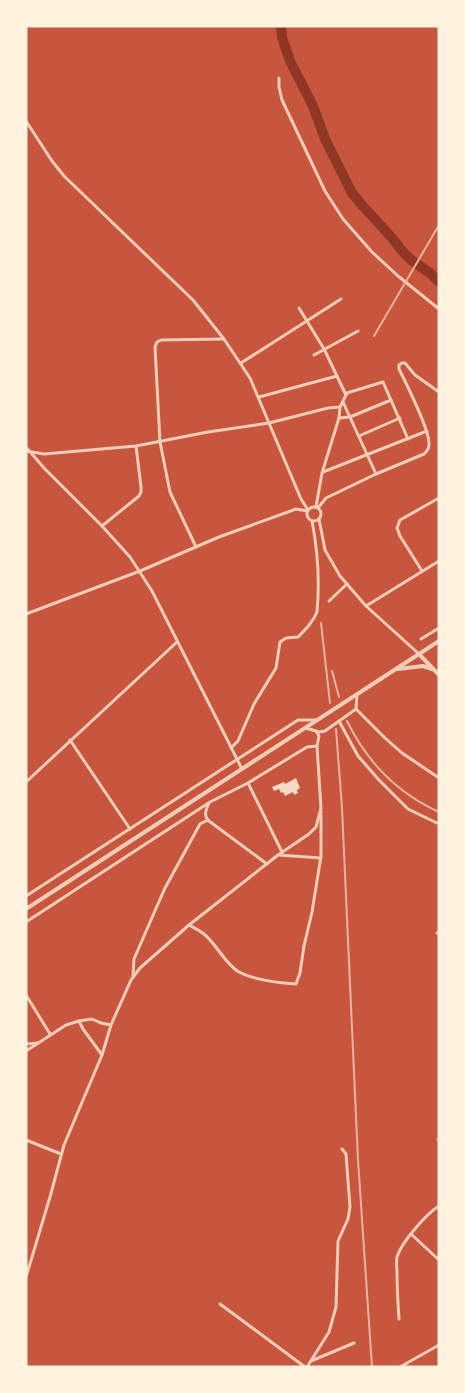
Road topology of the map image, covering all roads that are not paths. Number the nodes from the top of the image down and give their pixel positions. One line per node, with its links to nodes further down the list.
1 (279, 78): 5 (street)
2 (26, 121): 8 (street)
3 (341, 299): 6 (street)
4 (299, 308): 6 (street)
5 (439, 309)
6 (306, 321): 9 (street); 11 (street)
7 (358, 331): 9 (street)
8 (224, 339): 11 (street); 26 (street)
9 (324, 349): 10 (street); 12 (street)
10 (314, 355)
11 (241, 363): 15 (street)
12 (337, 376): 14 (street); 15 (street)
13 (439, 392): 23 (street)
14 (346, 394): 16 (street); 17 (street)
15 (259, 397): 22 (street)
16 (391, 400): 20 (street); 21 (street)
17 (343, 402): 18 (street); 20 (street)
18 (340, 408): 19 (street); 22 (street)
19 (339, 418): 20 (street); 31 (street)
20 (350, 418): 24 (street)
21 (400, 418): 24 (street); 25 (street)
22 (269, 424): 26 (street); 35 (street)
23 (427, 432): 25 (street); 32 (street)
24 (359, 436): 30 (street)
25 (408, 439): 30 (street)
26 (160, 442): 27 (street); 39 (street)
27 (136, 446): 29 (street); 38 (street)
28 (26, 447): 29 (street)
29 (28, 451): 38 (street)
30 (368, 455): 31 (street); 32 (street)
31 (322, 472): 34 (street)
32 (376, 474): 34 (street)
33 (439, 498): 42 (street)
34 (317, 507): 35 (street); 36 (street)
35 (307, 510): 37 (street); 39 (street)
36 (319, 519): 37 (street); 43 (street)
37 (312, 521): 63 (street)
38 (102, 526): 41 (street)
39 (196, 547): 41 (street)
40 (439, 561): 42 (street)
41 (140, 571): 46 (street); 50 (street)
42 (422, 571): 45 (street)
43 (347, 584): 44 (street); 45 (street)
44 (329, 602)
45 (366, 606): 51 (street)
46 (26, 614)
47 (439, 628): 48 (street)
48 (421, 639)
49 (439, 641): 51 (street)
50 (177, 642): 61 (street); 63 (street)
51 (419, 654): 52 (street); 53 (street)
52 (397, 669): 53 (street); 55 (street)
53 (432, 669): 54 (street)
54 (439, 675)
55 (357, 694): 56 (street); 57 (street)
56 (356, 709): 58 (street); 66 (street)
57 (317, 720): 59 (street); 64 (street)
58 (339, 721): 60 (street); 72 (street)
59 (305, 728): 60 (street); 65 (street)
60 (316, 731): 62 (street)
61 (70, 740): 67 (street); 73 (street)
62 (317, 746): 68 (street); 70 (street)
63 (231, 748): 64 (street)
64 (237, 759): 65 (street); 73 (street)
65 (242, 769): 78 (street)
66 (439, 778)
67 (26, 782)
68 (248, 783): 69 (street); 74 (street)
69 (210, 802): 71 (street); 79 (street)
70 (321, 808): 74 (street); 75 (street)
71 (208, 820): 76 (street); 81 (street)
72 (439, 824)
73 (130, 829): 77 (street)
74 (280, 853): 75 (street); 76 (street)
75 (321, 858): 80 (street)
76 (267, 864): 80 (street)
77 (26, 896)
78 (26, 909)
79 (26, 922)
80 (189, 925): 81 (street)
81 (133, 977): 84 (street)
82 (27, 997): 85 (street)
83 (79, 1021): 84 (street); 85 (street); 89 (street)
84 (111, 1025): 89 (street)
85 (50, 1034): 86 (street)
86 (38, 1043): 87 (street); 88 (street)
87 (26, 1044)
88 (26, 1051)
89 (102, 1055): 92 (street)
90 (26, 1140): 92 (street)
91 (342, 1149): 101 (street)
92 (61, 1154): 96 (street)
93 (439, 1206): 94 (street)
94 (411, 1234): 95 (street); 98 (street)
95 (439, 1260)
96 (26, 1277)
97 (220, 1304): 102 (street)
98 (399, 1319)
99 (354, 1343): 101 (street)
100 (439, 1347): 103 (street)
101 (311, 1361): 102 (street)
102 (306, 1367)
103 (400, 1367)

